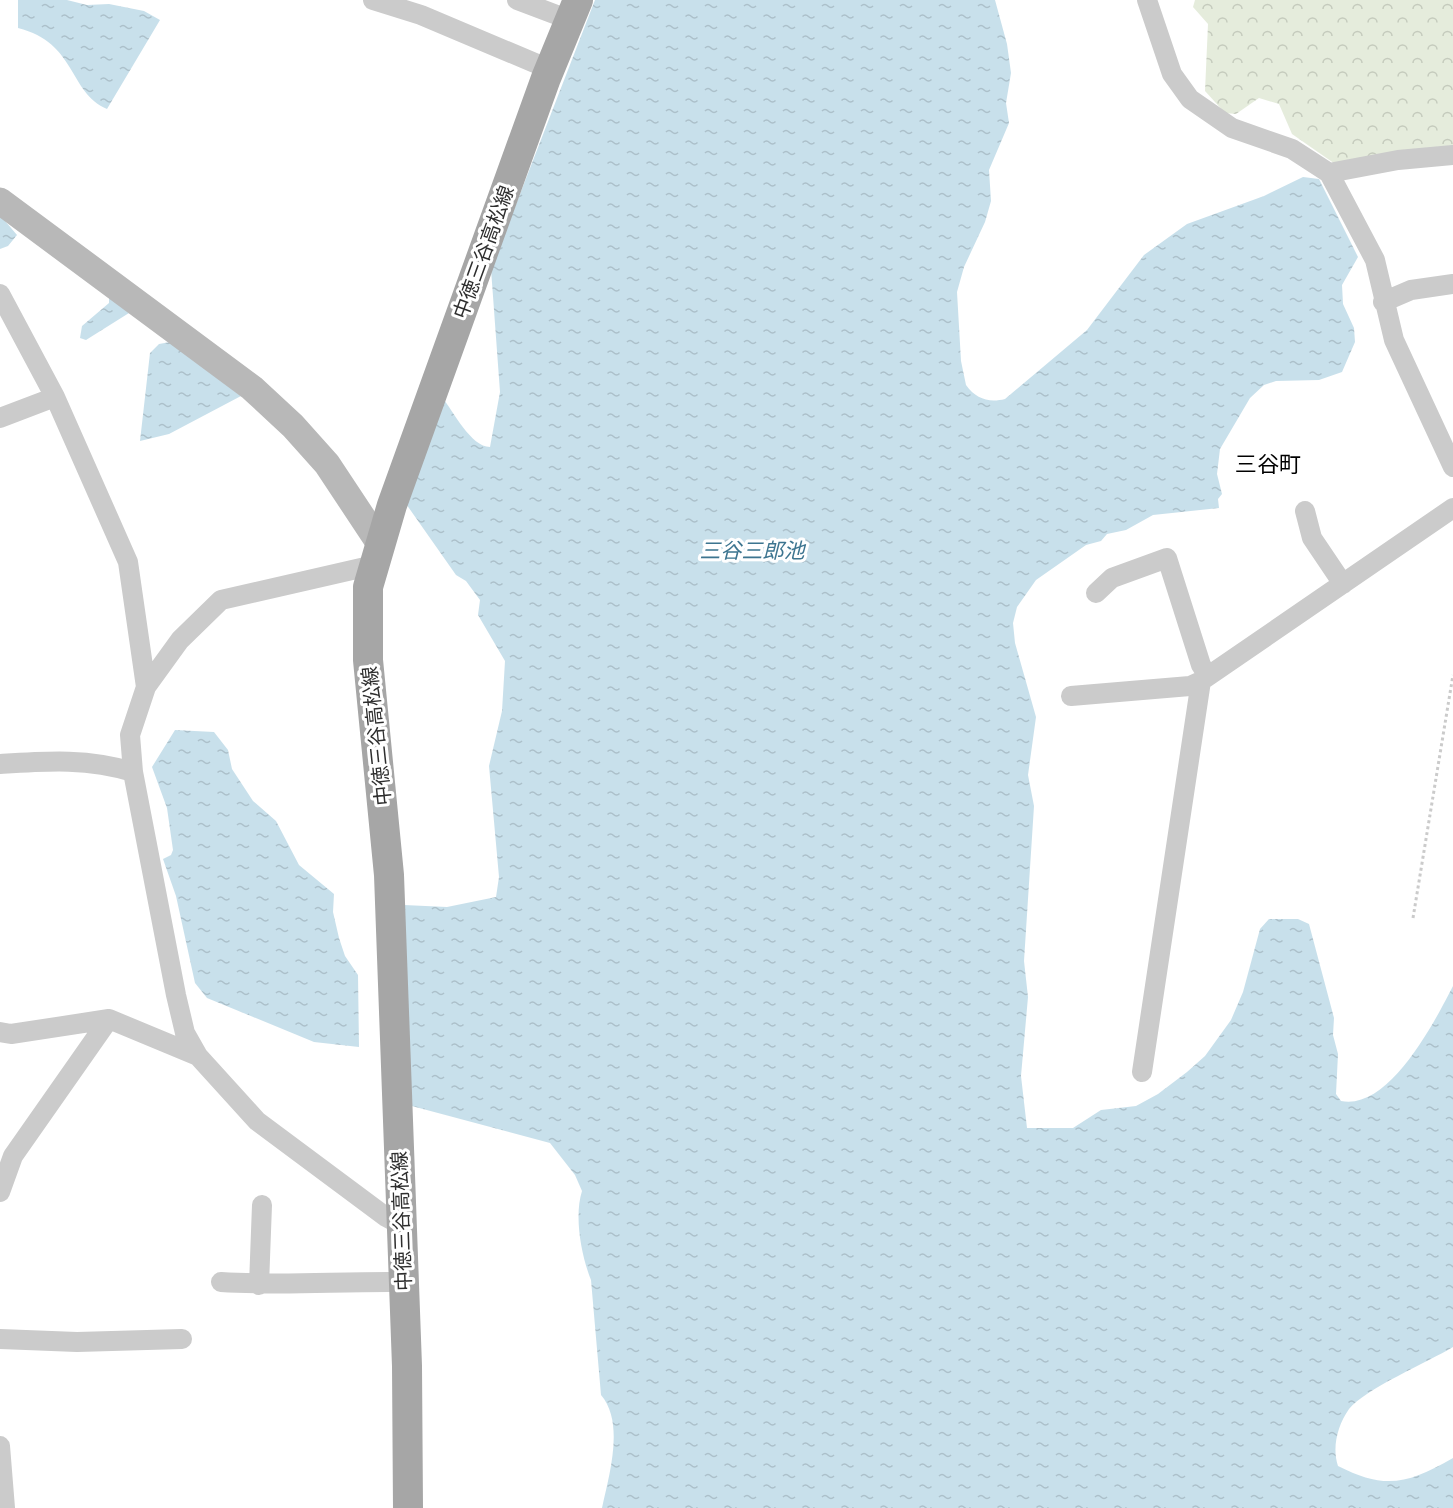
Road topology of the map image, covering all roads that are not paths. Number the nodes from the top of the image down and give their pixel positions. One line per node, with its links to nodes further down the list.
1 (373, 0): 5 (street)
2 (517, 0): 4 (street)
3 (1147, 0): 7 (street)
4 (574, 10): 5 (main road, 中徳三谷高松線)
5 (549, 69): 17 (main road, 中徳三谷高松線)
6 (1453, 155): 7 (street)
7 (1329, 173): 11 (street)
8 (0, 201): 17 (street)
9 (1453, 284): 11 (street)
10 (0, 294): 12 (street)
11 (1383, 302): 14 (street)
12 (55, 398): 13 (street); 21 (street)
13 (0, 418)
14 (1453, 467)
15 (1453, 508): 18 (street)
16 (1305, 511): 18 (street)
17 (377, 555): 21 (street); 31 (main road, 中徳三谷高松線)
18 (1343, 584): 20 (street)
19 (1096, 593): 20 (street)
20 (1204, 678): 22 (street); 28 (street)
21 (146, 687): 24 (street)
22 (1071, 696)
23 (0, 764): 24 (street)
24 (133, 772): 27 (street)
25 (109, 1019): 26 (street); 27 (street); 29 (street)
26 (0, 1032)
27 (198, 1056): 31 (street)
28 (1142, 1072)
29 (0, 1192)
30 (262, 1205): 34 (street)
31 (401, 1226): 33 (main road, 中徳三谷高松線)
32 (221, 1282): 34 (street)
33 (403, 1282): 34 (street); 39 (main road, 中徳三谷高松線)
34 (259, 1285)
35 (0, 1339): 36 (street)
36 (182, 1339)
37 (0, 1446): 38 (street)
38 (5, 1508)
39 (408, 1508)

